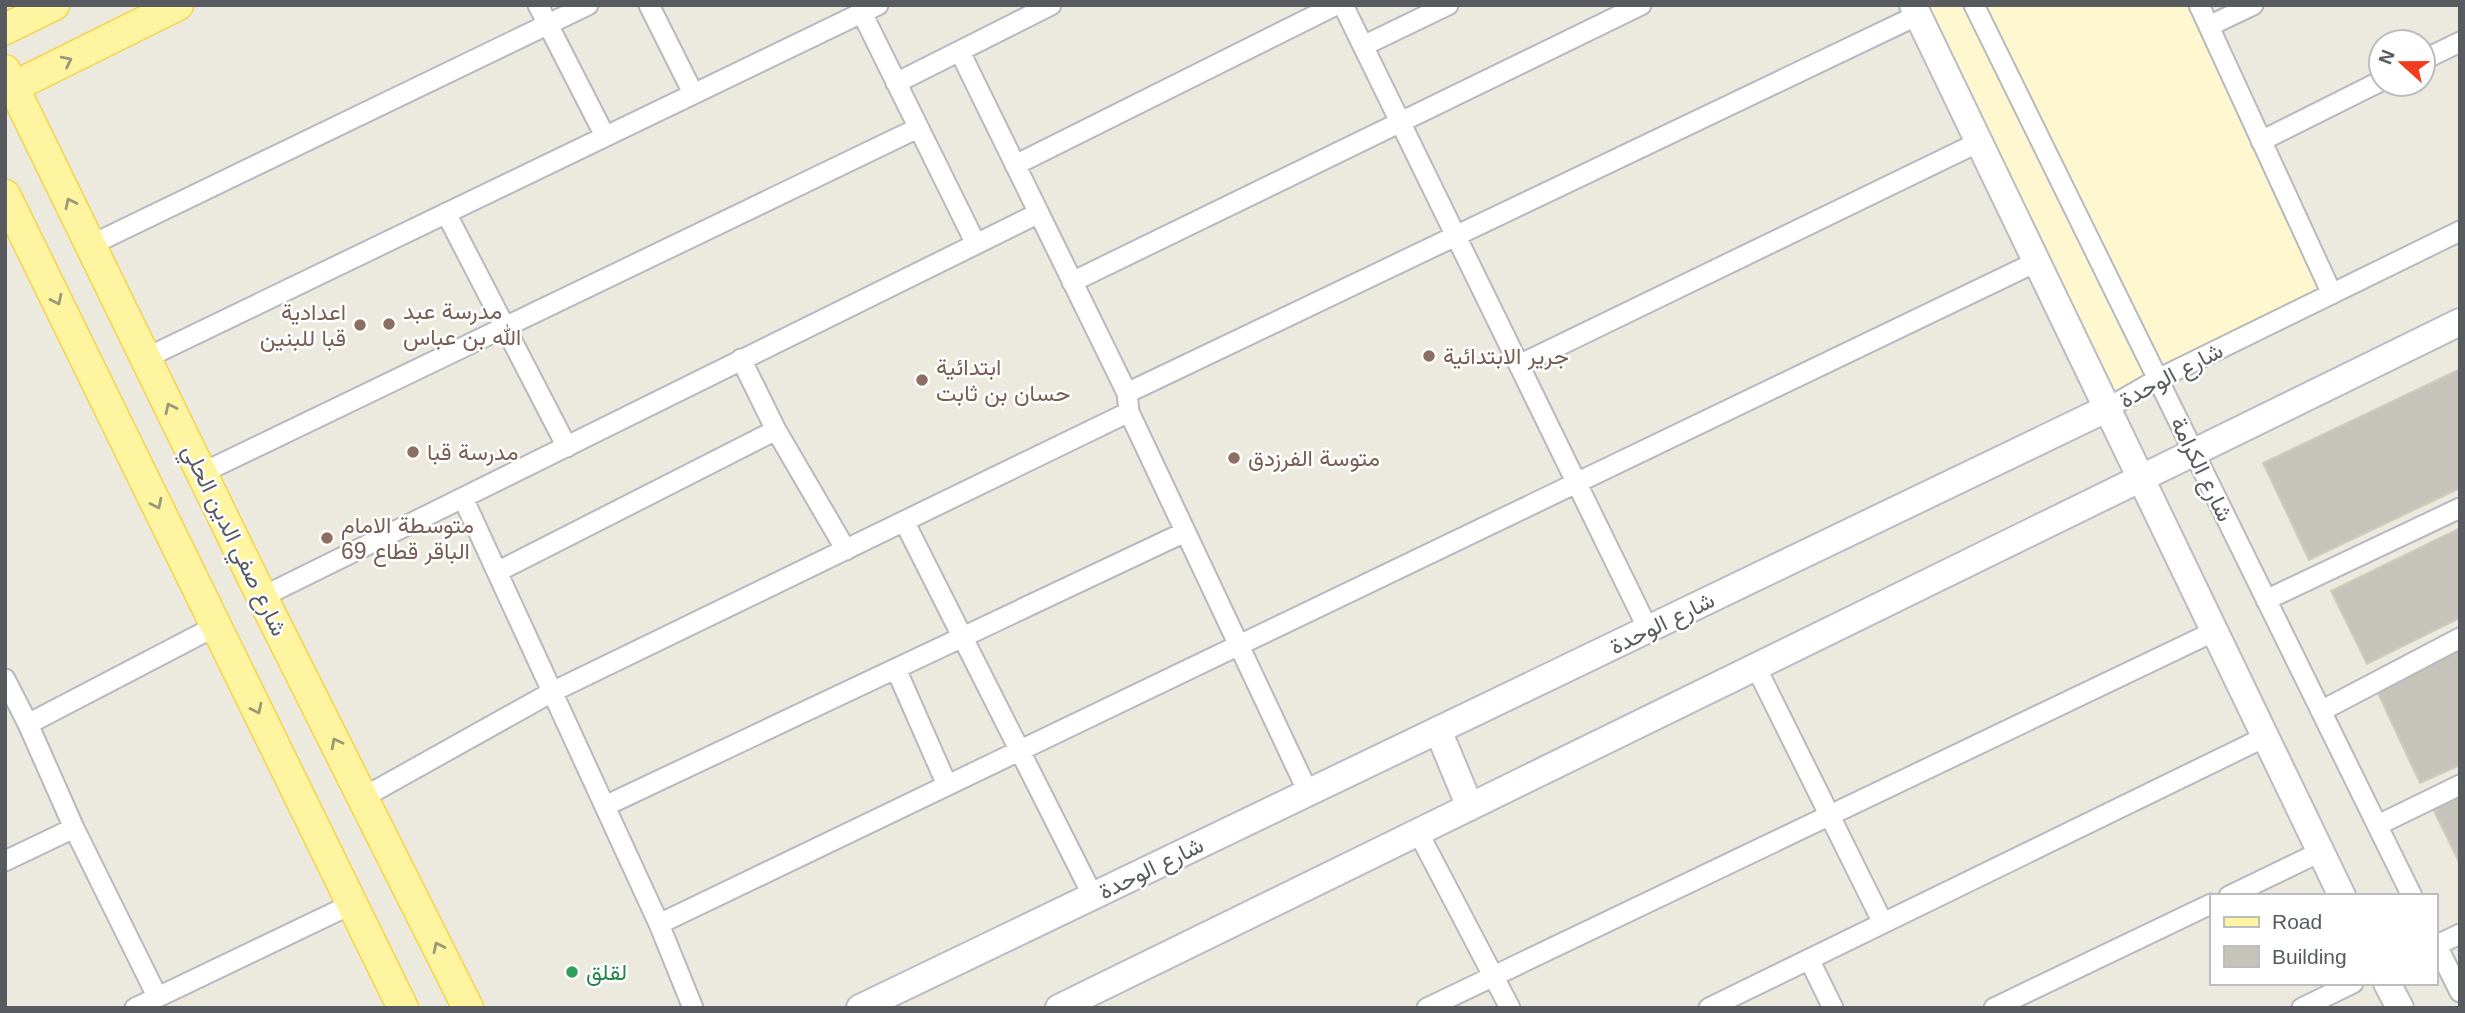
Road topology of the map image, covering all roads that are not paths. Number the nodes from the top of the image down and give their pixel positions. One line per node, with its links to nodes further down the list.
1 (54, 5): 18 (main road)
2 (178, 5): 23 (main road, one-way to 2)
3 (538, 5): 16 (street)
4 (588, 5): 16 (street)
5 (649, 5): 26 (street)
6 (1051, 5): 21 (street)
7 (1336, 5): 32 (street)
8 (1343, 5): 20 (street)
9 (1448, 5): 20 (street)
10 (1641, 5): 27 (street)
11 (1974, 5): 48 (street, شارع الكرامة)
12 (2199, 5): 17 (street)
13 (2253, 5): 17 (street)
14 (870, 9): 24 (street); 26 (street)
15 (1916, 10): 31 (street); 37 (street)
16 (548, 24): 29 (street); 39 (street)
17 (2209, 26): 30 (street)
18 (5, 29)
19 (2460, 42): 22 (street)
20 (1363, 46): 27 (street)
21 (960, 52): 24 (street); 32 (street)
22 (2437, 53)
23 (8, 83): 39 (main road, شارع صفي الدين الحلي, one-way to 23)
24 (896, 83): 28 (street)
25 (2367, 88): 30 (street)
26 (693, 93): 29 (street)
27 (1400, 122): 37 (street); 41 (street)
28 (918, 128): 38 (street); 44 (street)
29 (606, 136): 34 (street)
30 (2261, 141): 42 (street)
31 (1979, 142): 40 (street); 47 (street)
32 (1015, 165): 35 (street)
33 (5, 195): 65 (main road, one-way to 65)
34 (446, 213): 44 (street); 45 (street)
35 (1039, 213): 38 (street); 41 (street)
36 (2460, 231): 42 (street, شارع الوحدة)
37 (1456, 236): 47 (street); 49 (street)
38 (976, 244): 46 (street)
39 (91, 245): 45 (main road, شارع صفي الدين الحلي)
40 (2036, 262): 50 (street); 56 (street)
41 (1072, 282): 49 (street)
42 (2332, 293): 48 (street, شارع الوحدة)
43 (2460, 323): 53 (street)
44 (505, 327): 52 (street); 54 (street)
45 (146, 358): 54 (main road, شارع صفي الدين الحلي, one-way to 45)
46 (741, 359): 51 (street); 52 (street)
47 (1519, 365): 56 (street)
48 (2158, 379): 50 (street, شارع الوحدة); 53 (street, شارع الكرامة)
49 (1128, 403): 59 (street); 60 (street)
50 (2108, 408): 55 (street); 66 (street, شارع الوحدة)
51 (776, 430): 61 (street); 62 (street)
52 (567, 447): 57 (street)
53 (2194, 453): 55 (street); 64 (street, شارع الكرامة)
54 (202, 473): 63 (main road, شارع صفي الدين الحلي)
55 (2139, 480): 67 (street); 71 (street)
56 (1576, 482): 66 (street); 70 (street)
57 (463, 498): 62 (street); 63 (street)
58 (2460, 508): 64 (street)
59 (904, 521): 61 (street); 68 (street)
60 (1185, 532): 68 (street); 70 (street)
61 (846, 550): 74 (street)
62 (497, 572): 74 (street)
63 (262, 597): 83 (main road, شارع صفي الدين الحلي, one-way to 63)
64 (2266, 600): 75 (street, شارع الكرامة)
65 (216, 626): 76 (street); 96 (main road, one-way to 96)
66 (1648, 629): 77 (street, شارع الوحدة)
67 (2215, 631): 78 (street); 86 (street)
68 (962, 638): 72 (street); 79 (street)
69 (2460, 638): 75 (street)
70 (1238, 645): 79 (street); 82 (street)
71 (1756, 667): 85 (street); 86 (street)
72 (896, 669): 80 (street); 84 (street)
73 (5, 680): 76 (street)
74 (552, 692): 83 (street); 84 (street)
75 (2321, 711): 87 (street, شارع الكرامة)
76 (28, 723): 88 (street)
77 (1438, 730): 82 (street, شارع الوحدة); 85 (street)
78 (2267, 736): 90 (street); 98 (street)
79 (1019, 751): 80 (street); 95 (street)
80 (947, 785): 99 (street)
81 (2460, 785): 87 (street)
82 (1308, 792): 95 (street, شارع الوحدة)
83 (364, 797): 111 (main road, شارع صفي الدين الحلي, one-way to 83)
84 (605, 806): 99 (street)
85 (1470, 807): 89 (street)
86 (1829, 815): 98 (street); 104 (street)
87 (2378, 825): 94 (street, شارع الكرامة)
88 (74, 828): 91 (street); 108 (street)
89 (1418, 832): 104 (street); 114 (street)
90 (2320, 852): 92 (street); 93 (street)
91 (5, 862)
92 (2233, 894)
93 (2341, 894)
94 (2411, 894)
95 (1093, 896): 113 (street, شارع الوحدة)
96 (352, 904): 108 (street); 110 (main road)
97 (2210, 904): 119 (street)
98 (1882, 923): 103 (street)
99 (659, 924): 112 (street)
100 (2460, 934): 101 (street)
101 (2437, 944)
102 (2437, 946): 107 (street)
103 (1809, 959): 117 (street); 118 (street)
104 (1493, 976): 115 (street); 116 (street)
105 (2349, 985): 120 (street)
106 (2387, 985): 121 (street)
107 (2460, 992)
108 (157, 996): 109 (street)
109 (135, 1008)
110 (403, 1008)
111 (468, 1008)
112 (693, 1008)
113 (860, 1008)
114 (1059, 1008)
115 (1427, 1008)
116 (1510, 1008)
117 (1709, 1008)
118 (1833, 1008)
119 (1994, 1008)
120 (2302, 1008)
121 (2400, 1008)

